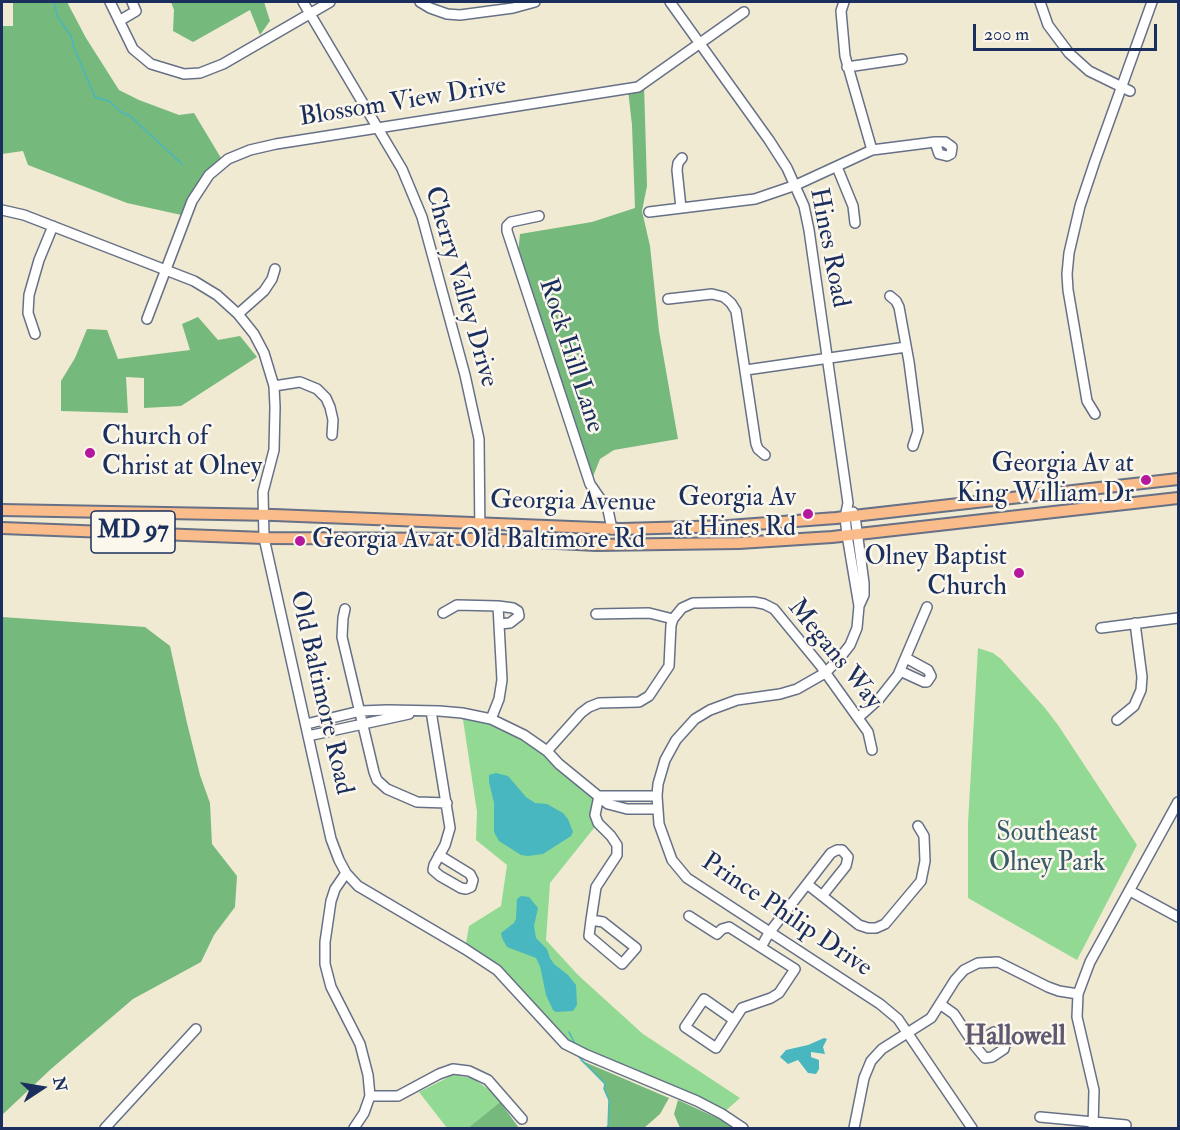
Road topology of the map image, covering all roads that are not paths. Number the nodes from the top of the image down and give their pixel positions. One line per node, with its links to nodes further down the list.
1 (110, 2): 13 (street)
2 (132, 2): 13 (street)
3 (303, 2): 12 (street, Cherry Valley Drive)
4 (330, 2): 12 (street)
5 (420, 2): 6 (street)
6 (535, 2)
7 (670, 2): 14 (street, Hines Road)
8 (844, 2): 16 (street)
9 (1040, 2): 17 (street)
10 (1152, 2): 17 (street)
11 (744, 12): 14 (street, Blossom View Drive)
12 (311, 14): 13 (street); 18 (street, Cherry Valley Drive)
13 (118, 21)
14 (700, 45): 18 (street, Blossom View Drive); 23 (street, Hines Road)
15 (902, 58): 16 (street)
16 (848, 67): 20 (street)
17 (1126, 89): 41 (street)
18 (379, 129): 30 (street, Blossom View Drive); 50 (street, Cherry Valley Drive)
19 (935, 142): 20 (street)
20 (872, 150): 22 (street)
21 (682, 158): 24 (street)
22 (837, 167): 23 (street); 28 (street)
23 (796, 185): 24 (street); 38 (street, Hines Road)
24 (681, 208): 26 (street)
25 (2, 210): 29 (street, Old Baltimore Road)
26 (649, 212)
27 (539, 216): 52 (street, Rock Hill Lane)
28 (855, 223)
29 (53, 226): 30 (street, Old Baltimore Road); 36 (street)
30 (165, 269): 34 (street, Old Baltimore Road); 35 (street, Blossom View Drive)
31 (275, 269): 34 (street)
32 (890, 296): 37 (street)
33 (668, 299): 39 (street)
34 (238, 314): 40 (street, Old Baltimore Road)
35 (147, 319)
36 (35, 334)
37 (906, 347): 38 (street); 43 (street)
38 (827, 359): 39 (street); 49 (street, Hines Road)
39 (746, 370): 44 (street)
40 (274, 386): 42 (street); 48 (street, Old Baltimore Road)
41 (1095, 414)
42 (332, 435)
43 (913, 446)
44 (765, 455)
45 (1179, 479): 49 (main road, Georgia Avenue / MD 97)
46 (1179, 498): 53 (main road, Georgia Avenue / MD 97)
47 (2, 510): 48 (main road, Georgia Avenue / MD 97)
48 (262, 515): 50 (main road, Georgia Avenue / MD 97); 54 (street, Old Baltimore Road)
49 (850, 516): 52 (main road, Georgia Avenue / MD 97); 53 (street, Prince Philip Drive)
50 (480, 524): 52 (main road, Georgia Avenue / MD 97); 55 (street, Cherry Valley Drive)
51 (2, 528): 54 (main road, Georgia Avenue / MD 97)
52 (612, 529)
53 (852, 535): 55 (main road, Georgia Avenue / MD 97); 68 (street, Prince Philip Drive)
54 (264, 538): 55 (main road, Georgia Avenue / MD 97); 75 (street, Old Baltimore Road)
55 (480, 539)
56 (498, 606): 59 (street); 64 (street); 64 (street)
57 (927, 607): 66 (street)
58 (345, 609): 69 (street)
59 (442, 613)
60 (596, 614): 62 (street)
61 (1179, 618): 63 (street)
62 (673, 619): 68 (street, Megans Way); 79 (street)
63 (1135, 623): 65 (street); 74 (street)
64 (499, 624): 73 (street)
65 (1101, 628)
66 (906, 658): 67 (street); 67 (street)
67 (900, 671): 72 (street)
68 (825, 673): 72 (street, Megans Way); 81 (street, Prince Philip Drive)
69 (360, 711): 70 (street); 75 (street); 76 (street)
70 (418, 711): 71 (street); 76 (street)
71 (431, 711): 73 (street); 83 (street)
72 (859, 717): 78 (street, Megans Way)
73 (491, 719): 79 (street)
74 (1117, 720)
75 (306, 724): 77 (street, Old Baltimore Road)
76 (363, 724): 77 (street); 83 (street)
77 (309, 736): 87 (street, Old Baltimore Road)
78 (872, 750)
79 (547, 751): 80 (street)
80 (599, 796): 81 (street); 84 (street); 93 (street)
81 (657, 796): 84 (street, Prince Philip Drive)
82 (1179, 802): 89 (street)
83 (447, 803): 86 (street)
84 (658, 809): 94 (street, Prince Philip Drive)
85 (918, 826): 90 (street)
86 (439, 855)
87 (346, 873): 102 (street); 109 (street, Old Baltimore Road)
88 (807, 884): 90 (street); 90 (street); 94 (street)
89 (1130, 891): 92 (street); 96 (street)
90 (822, 896)
91 (689, 916): 95 (street)
92 (1179, 917)
93 (591, 920): 93 (street)
94 (769, 933): 95 (street); 100 (street, Prince Philip Drive)
95 (760, 947): 98 (street)
96 (1078, 994): 97 (street); 105 (street)
97 (940, 1004): 100 (street); 101 (street)
98 (734, 1020): 98 (street)
99 (196, 1029): 107 (street)
100 (908, 1033): 110 (street); 111 (street, Prince Philip Drive)
101 (974, 1044)
102 (370, 1096): 104 (street); 108 (street)
103 (1040, 1117): 105 (street)
104 (522, 1119)
105 (1094, 1125): 106 (street)
106 (1126, 1125)
107 (105, 1128)
108 (354, 1128)
109 (742, 1128)
110 (854, 1128)
111 (972, 1128)

